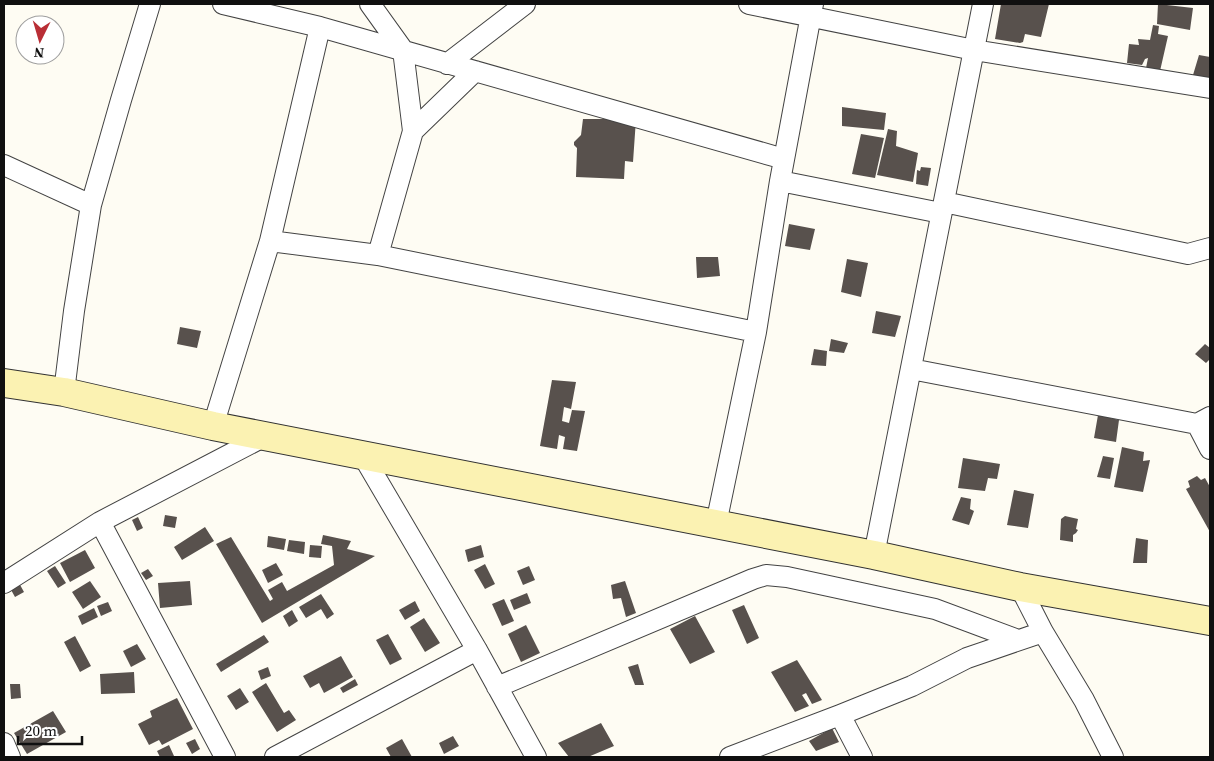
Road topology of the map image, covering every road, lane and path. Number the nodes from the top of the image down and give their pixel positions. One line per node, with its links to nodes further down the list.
1 (150, 4): 18 (street)
2 (222, 4): 8 (street)
3 (370, 4): 9 (street)
4 (526, 4): 11 (street)
5 (749, 4): 7 (street)
6 (983, 4): 10 (street)
7 (812, 10): 10 (street); 15 (street)
8 (320, 27): 9 (street); 20 (street)
9 (403, 50): 11 (street); 14 (street)
10 (974, 50): 13 (street); 19 (street)
11 (447, 64): 12 (street)
12 (475, 71): 14 (street); 15 (street)
13 (1210, 88)
14 (413, 131): 22 (street)
15 (784, 159): 17 (street)
16 (4, 165): 18 (street)
17 (780, 181): 19 (street); 23 (street)
18 (92, 205): 26 (street)
19 (943, 207): 21 (street); 24 (street)
20 (270, 241): 22 (street); 28 (street)
21 (1210, 248)
22 (378, 255): 23 (street)
23 (756, 332): 33 (street)
24 (911, 369): 27 (street); 34 (street)
25 (4, 383): 26 (street)
26 (64, 392): 28 (street)
27 (1204, 420): 30 (street)
28 (213, 426): 29 (street)
29 (265, 436): 31 (street); 32 (street)
30 (1210, 449)
31 (364, 456): 33 (street); 40 (street)
32 (100, 522): 35 (street); 45 (street)
33 (716, 524): 34 (street)
34 (874, 555): 36 (street)
35 (4, 583)
36 (1020, 587): 37 (street); 38 (street)
37 (1210, 621)
38 (1042, 632): 39 (street); 50 (street)
39 (1018, 640): 41 (street); 42 (street)
40 (477, 650): 41 (street); 46 (street)
41 (497, 687): 47 (street)
42 (840, 715): 48 (street); 49 (street)
43 (4, 742): 44 (street)
44 (10, 757)
45 (225, 757)
46 (275, 757)
47 (536, 757)
48 (730, 757)
49 (862, 757)
50 (1113, 757)

